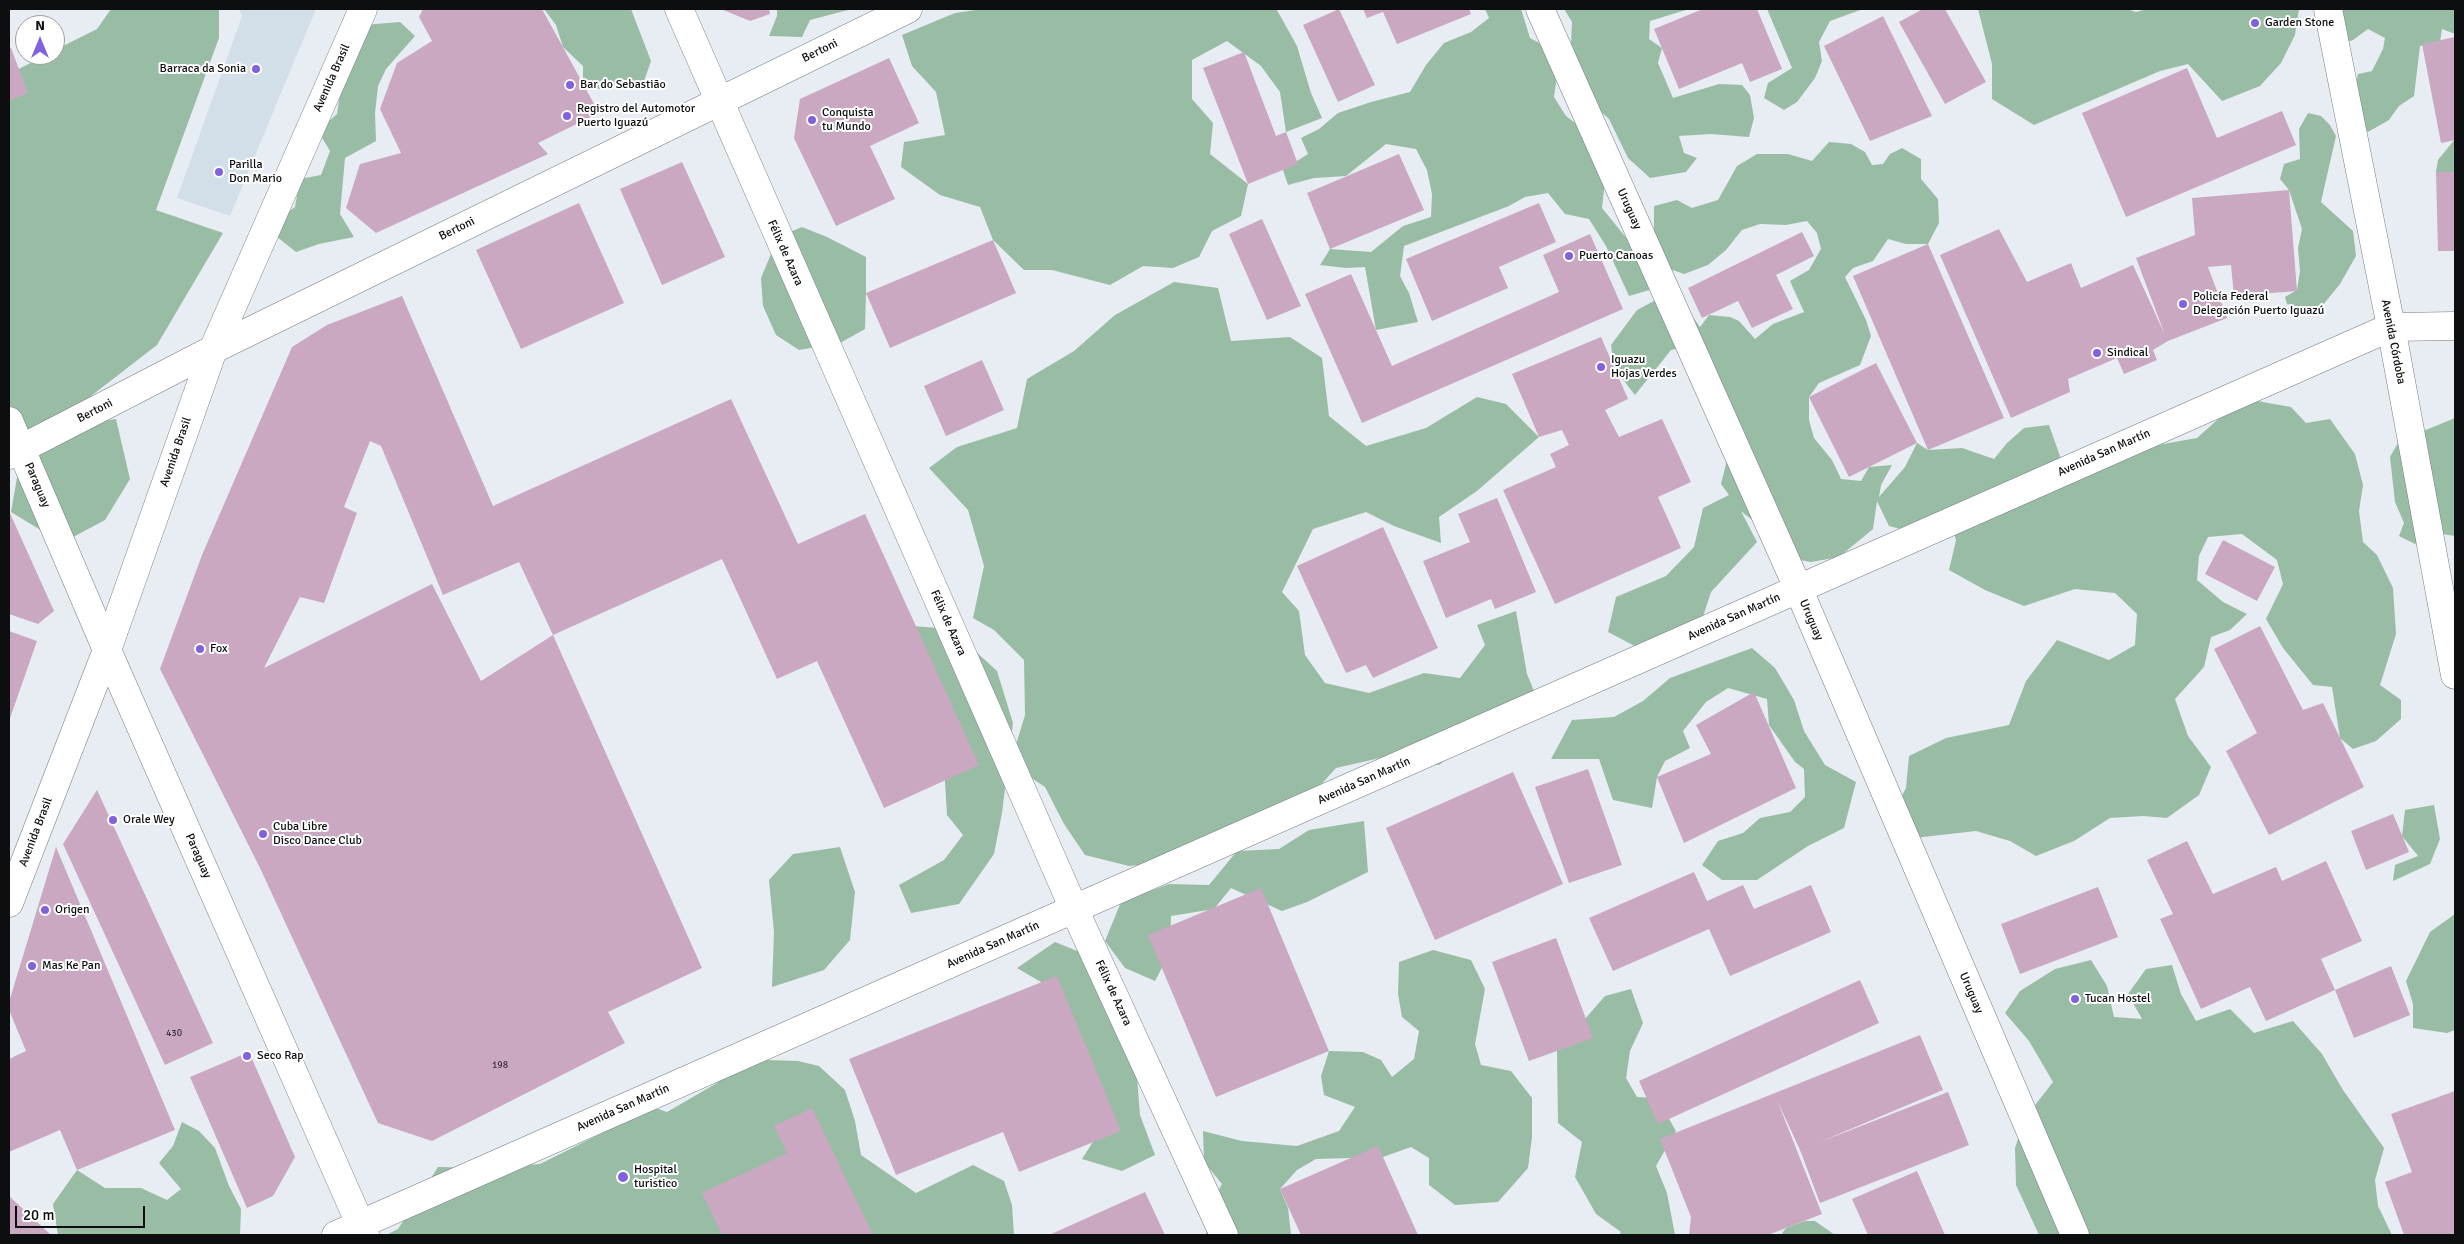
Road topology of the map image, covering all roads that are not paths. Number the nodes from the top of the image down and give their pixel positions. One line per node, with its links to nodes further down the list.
1 (363, 9): 9 (street, Avenida Brasil)
2 (679, 9): 6 (street, Félix de Azara)
3 (908, 9): 6 (street, Bertoni)
4 (1540, 9): 12 (street, Uruguay)
5 (2328, 9): 8 (street, Avenida Córdoba)
6 (718, 100): 9 (street, Bertoni); 16 (street, Félix de Azara)
7 (2455, 326): 8 (street)
8 (2391, 327): 12 (street, Avenida San Martín); 14 (street, Avenida Córdoba)
9 (213, 350): 11 (street, Bertoni); 13 (street, Avenida Brasil)
10 (9, 421): 11 (street, Paraguay)
11 (15, 452): 13 (street, Paraguay)
12 (1798, 588): 16 (street, Avenida San Martín); 19 (street, Uruguay)
13 (107, 650): 15 (street, Avenida Brasil); 17 (street, Paraguay)
14 (2455, 675)
15 (9, 903)
16 (1074, 909): 17 (street, Avenida San Martín); 18 (street, Félix de Azara)
17 (354, 1231)
18 (1224, 1235)
19 (2075, 1235)

